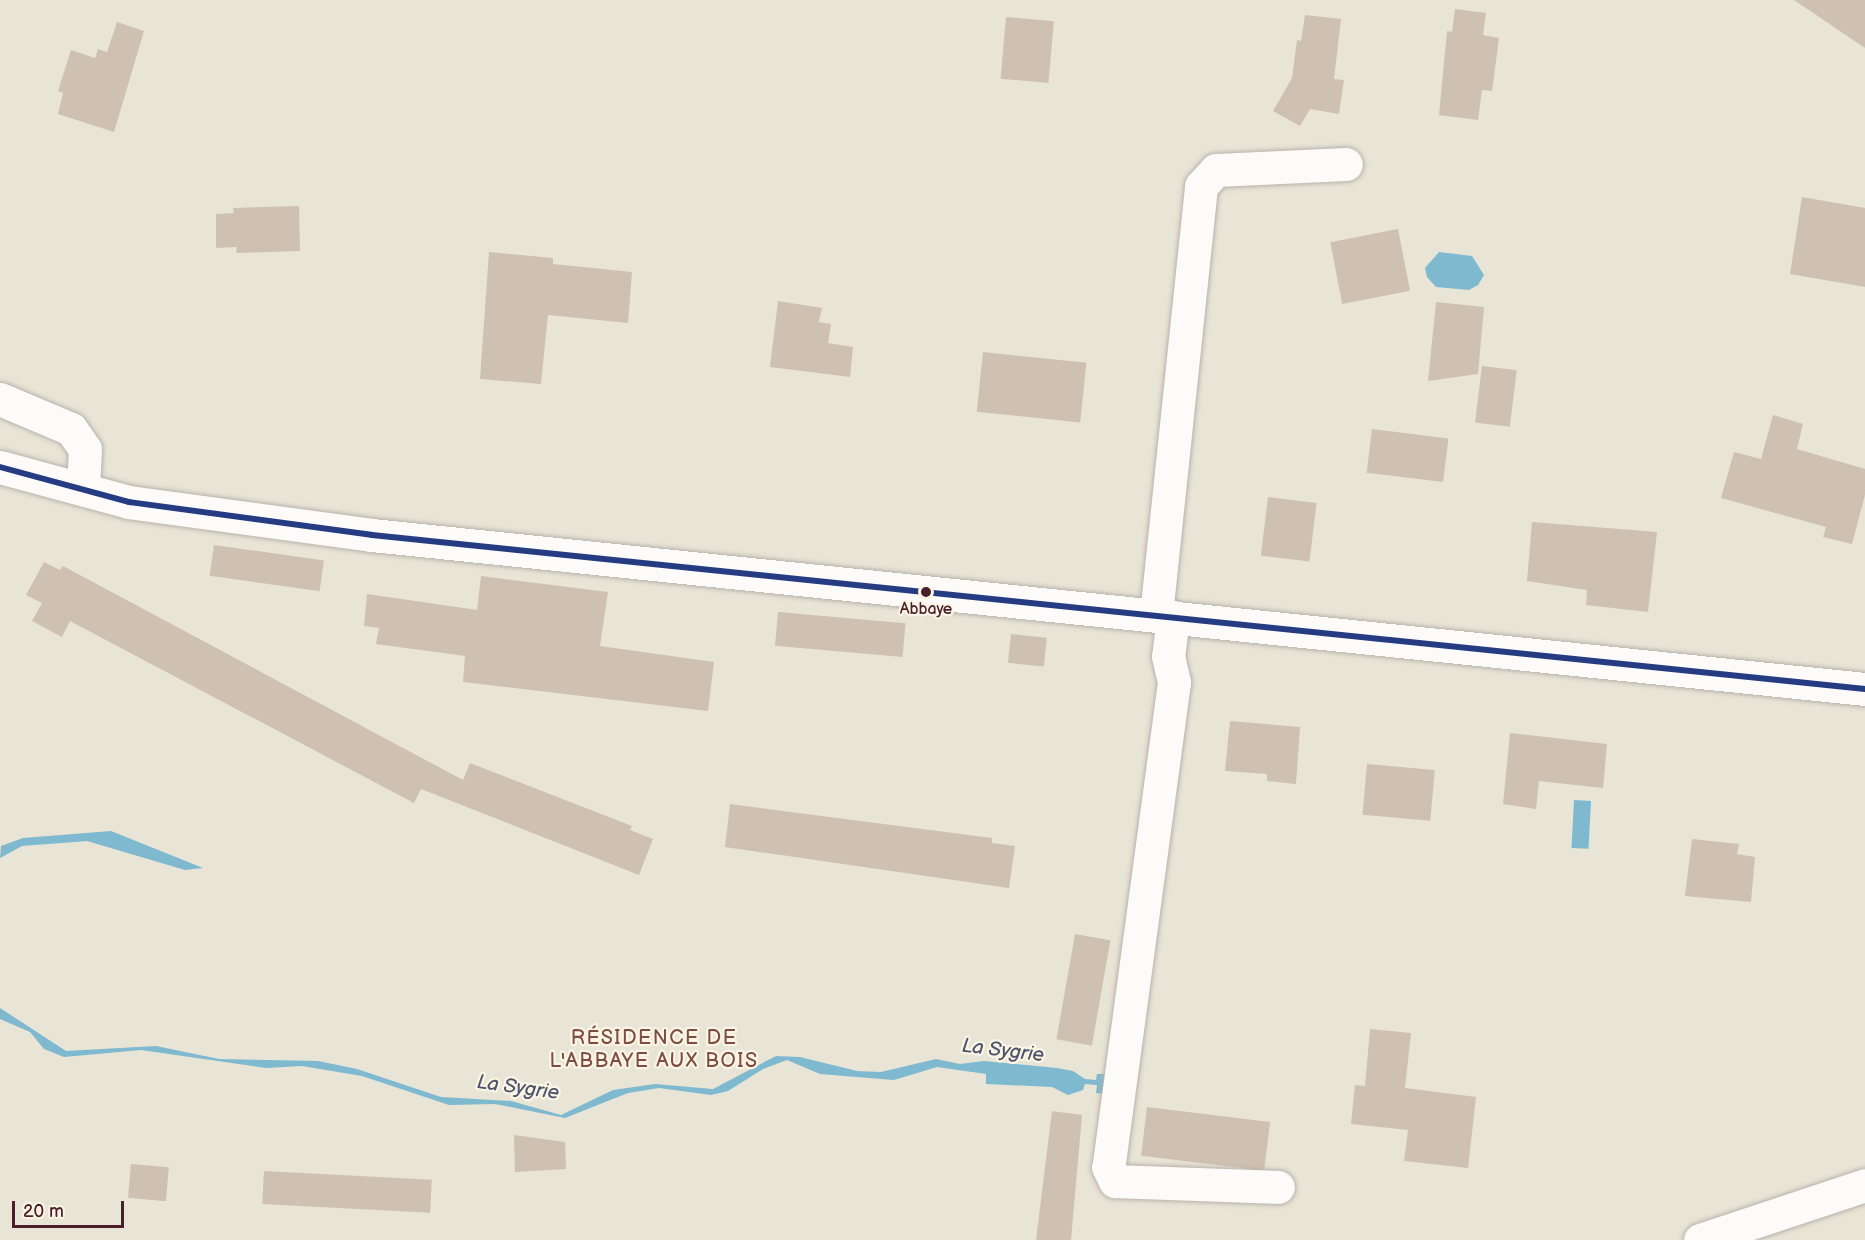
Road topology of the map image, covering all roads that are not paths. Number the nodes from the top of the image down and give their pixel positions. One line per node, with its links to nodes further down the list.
1 (1346, 164): 5 (main road)
2 (0, 399): 4 (main road)
3 (0, 467): 4 (main road)
4 (83, 489): 5 (main road)
5 (1165, 616): 6 (main road); 8 (main road)
6 (1865, 690)
7 (1865, 1185): 9 (main road)
8 (1278, 1187)
9 (1700, 1240)

